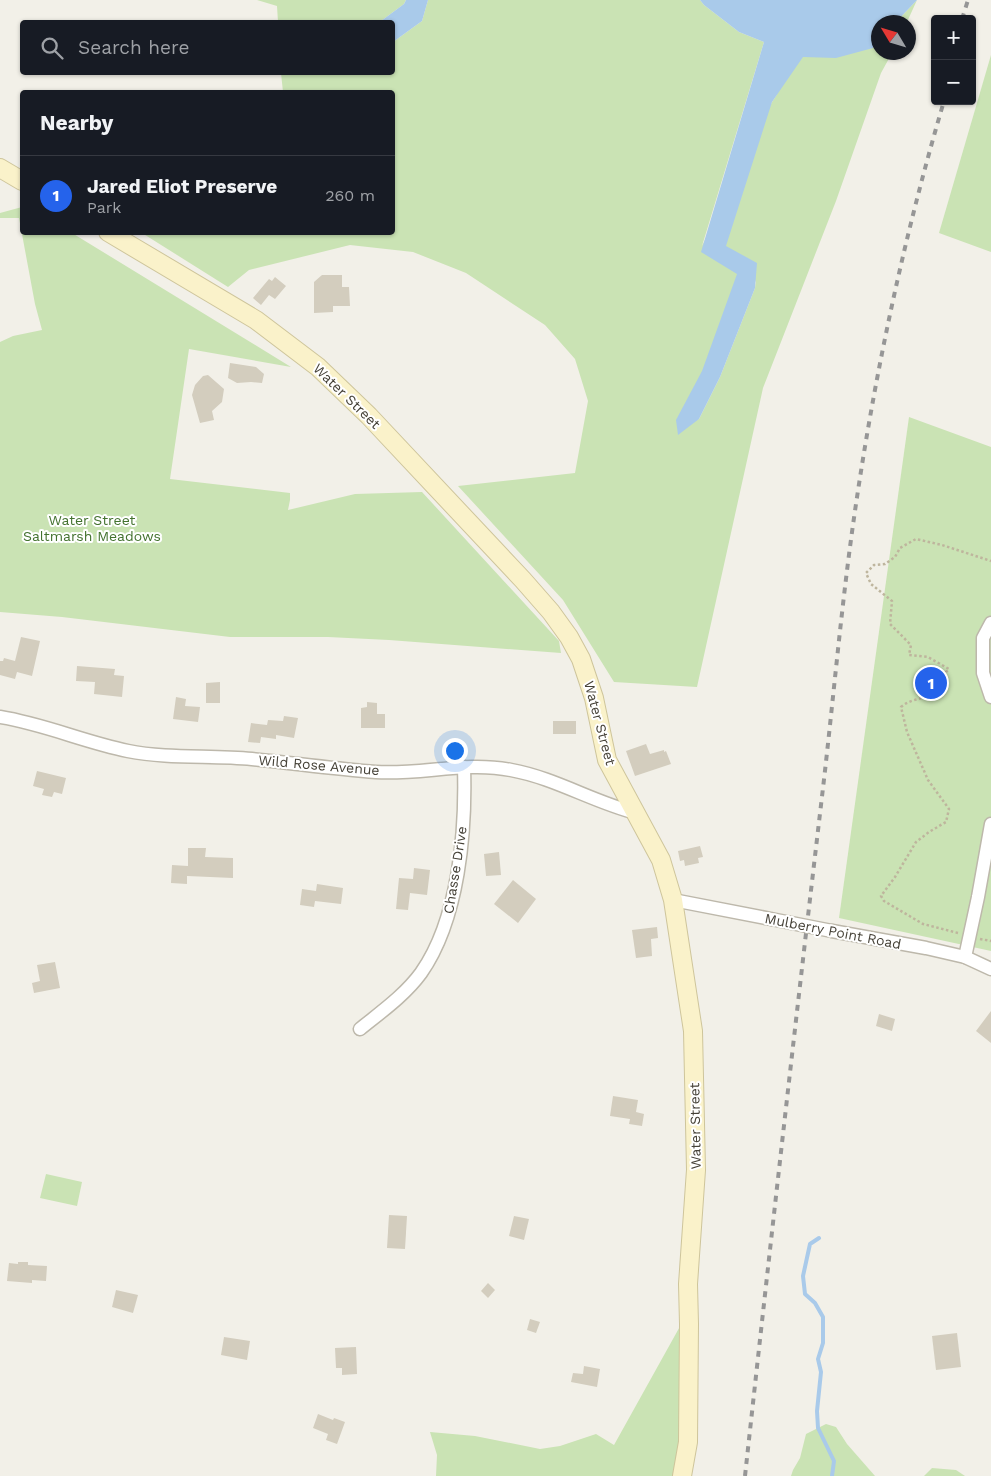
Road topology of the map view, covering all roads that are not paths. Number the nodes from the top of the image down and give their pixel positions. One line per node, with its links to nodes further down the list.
1 (0, 168): 2 (main road)
2 (20, 181)
3 (113, 235): 8 (main road, Water Street)
4 (991, 623): 5 (street)
5 (991, 697)
6 (0, 717): 7 (street, Wild Rose Avenue)
7 (464, 767): 8 (street, Wild Rose Avenue); 13 (street, Chasse Drive)
8 (636, 813): 10 (main road, Water Street)
9 (991, 824): 11 (street)
10 (673, 900): 11 (street, Mulberry Point Road, bridge); 14 (main road, Water Street)
11 (965, 957): 12 (street, Mulberry Point Road)
12 (991, 969)
13 (360, 1029)
14 (682, 1476)

